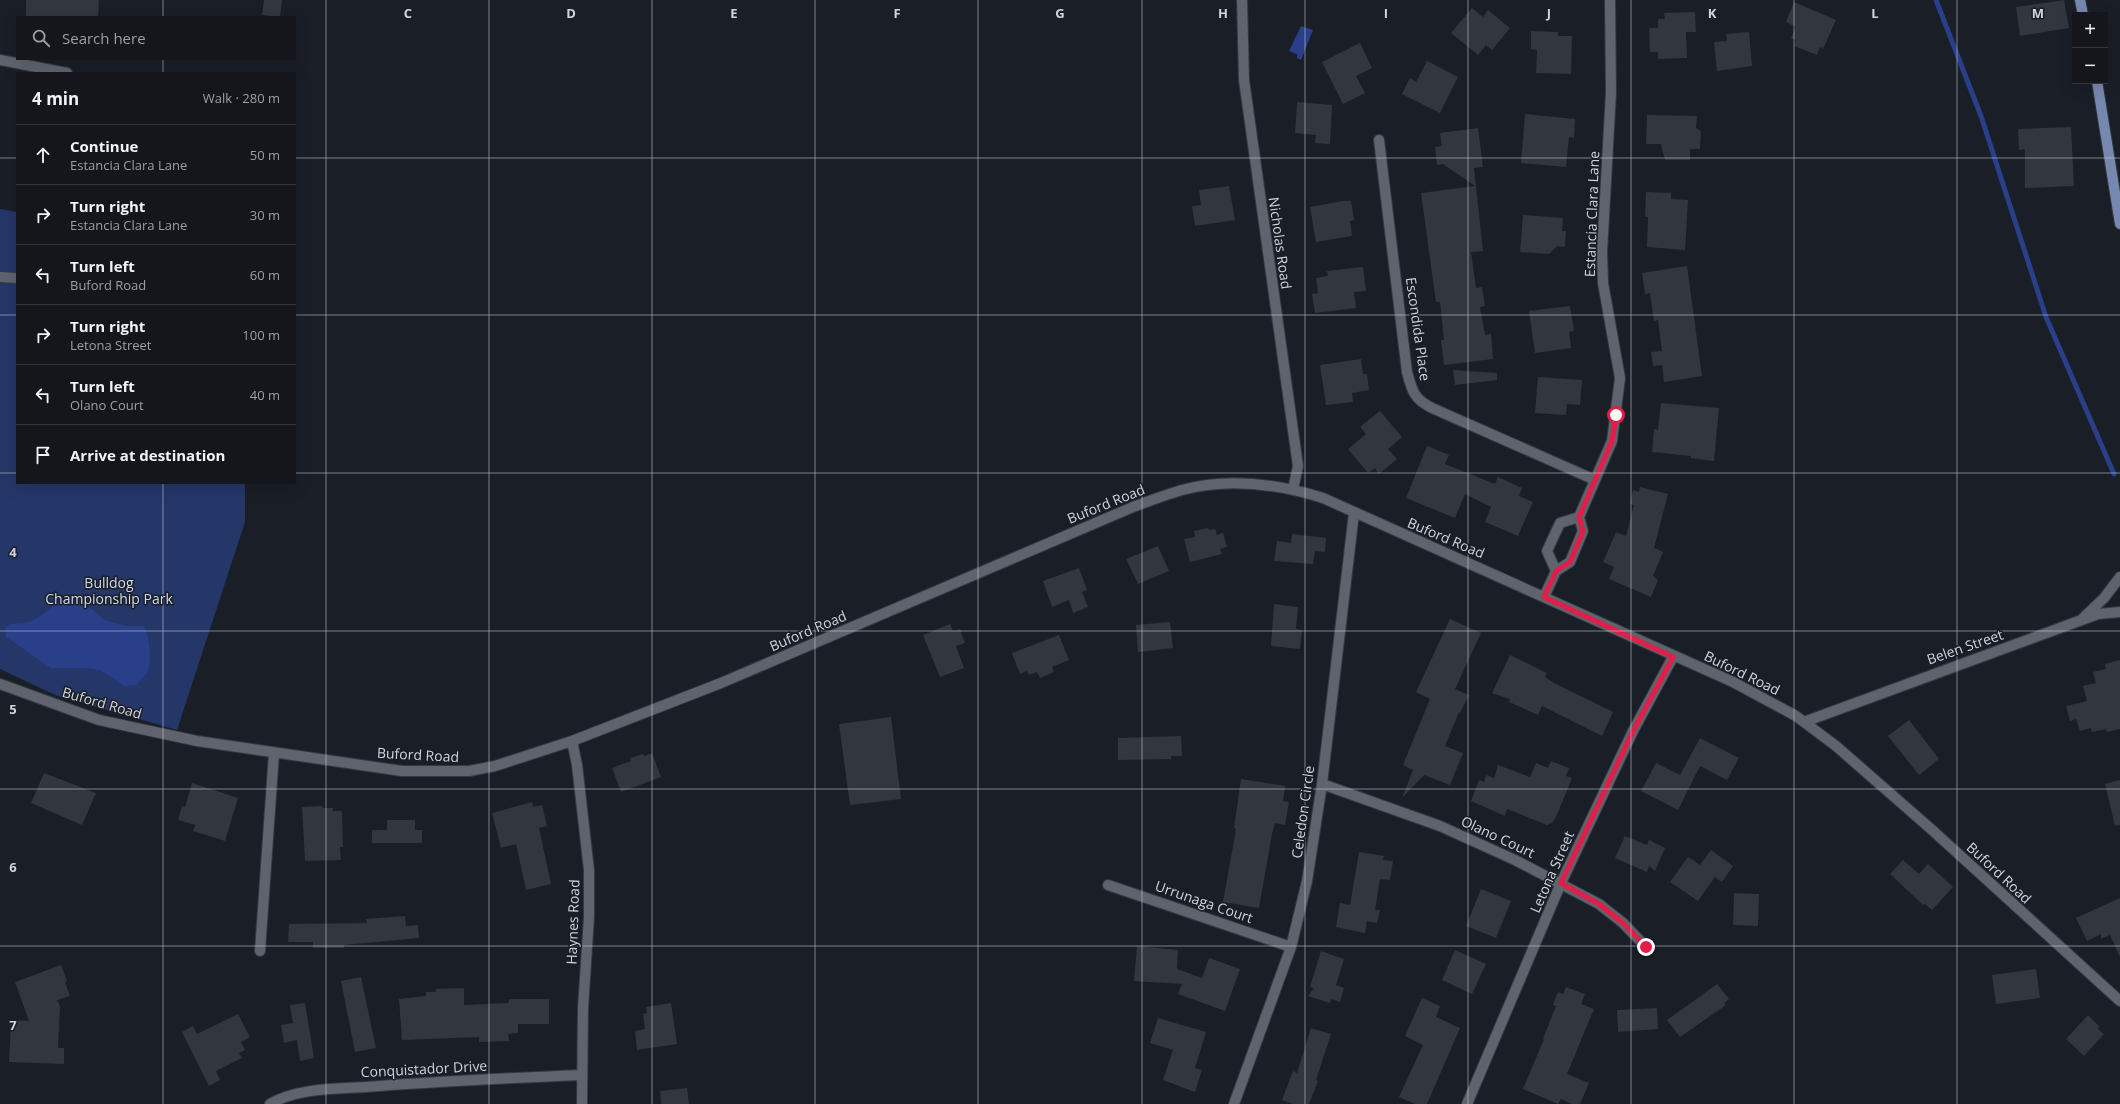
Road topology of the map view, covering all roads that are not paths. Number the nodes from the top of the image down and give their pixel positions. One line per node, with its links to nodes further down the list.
1 (1242, 0): 13 (street, Nicholas Road)
2 (1610, 0): 12 (street, Estancia Clara Lane)
3 (2080, 0): 4 (main road)
4 (2083, 12)
5 (0, 60): 6 (street)
6 (62, 72)
7 (2097, 84): 9 (main road)
8 (1379, 140): 12 (street, Escondida Place)
9 (2120, 224)
10 (0, 277): 11 (street)
11 (16, 278)
12 (1595, 480): 15 (street, Estancia Clara Lane)
13 (1293, 489): 14 (street, Buford Road); 24 (street, Buford Road)
14 (1354, 513): 18 (street, Buford Road); 26 (street, Celedon Circle)
15 (1579, 517): 16 (street, Estancia Clara Lane); 16 (street)
16 (1556, 571): 18 (street, Estancia Clara Lane)
17 (2120, 577): 20 (street, Belen Street)
18 (1544, 597): 21 (street, Buford Road)
19 (2120, 612): 20 (street)
20 (2080, 620): 23 (street, Belen Street)
21 (1673, 657): 23 (street, Buford Road); 27 (street, Letona Street)
22 (0, 684): 25 (street, Buford Road)
23 (1804, 722): 32 (street, Buford Road)
24 (572, 741): 25 (street, Buford Road); 33 (street, Haynes Road)
25 (274, 753): 31 (street)
26 (1322, 784): 27 (street, Olano Court); 29 (street, Celedon Circle)
27 (1561, 883): 30 (street, Olano Court); 37 (street, Letona Street)
28 (1108, 885): 29 (street, Urrunaga Court)
29 (1291, 946): 36 (street, Celedon Circle)
30 (1646, 947)
31 (260, 951)
32 (2120, 1001)
33 (582, 1075): 34 (street, Conquistador Drive); 35 (street, Haynes Road)
34 (270, 1104)
35 (582, 1104)
36 (1234, 1104)
37 (1467, 1104)

